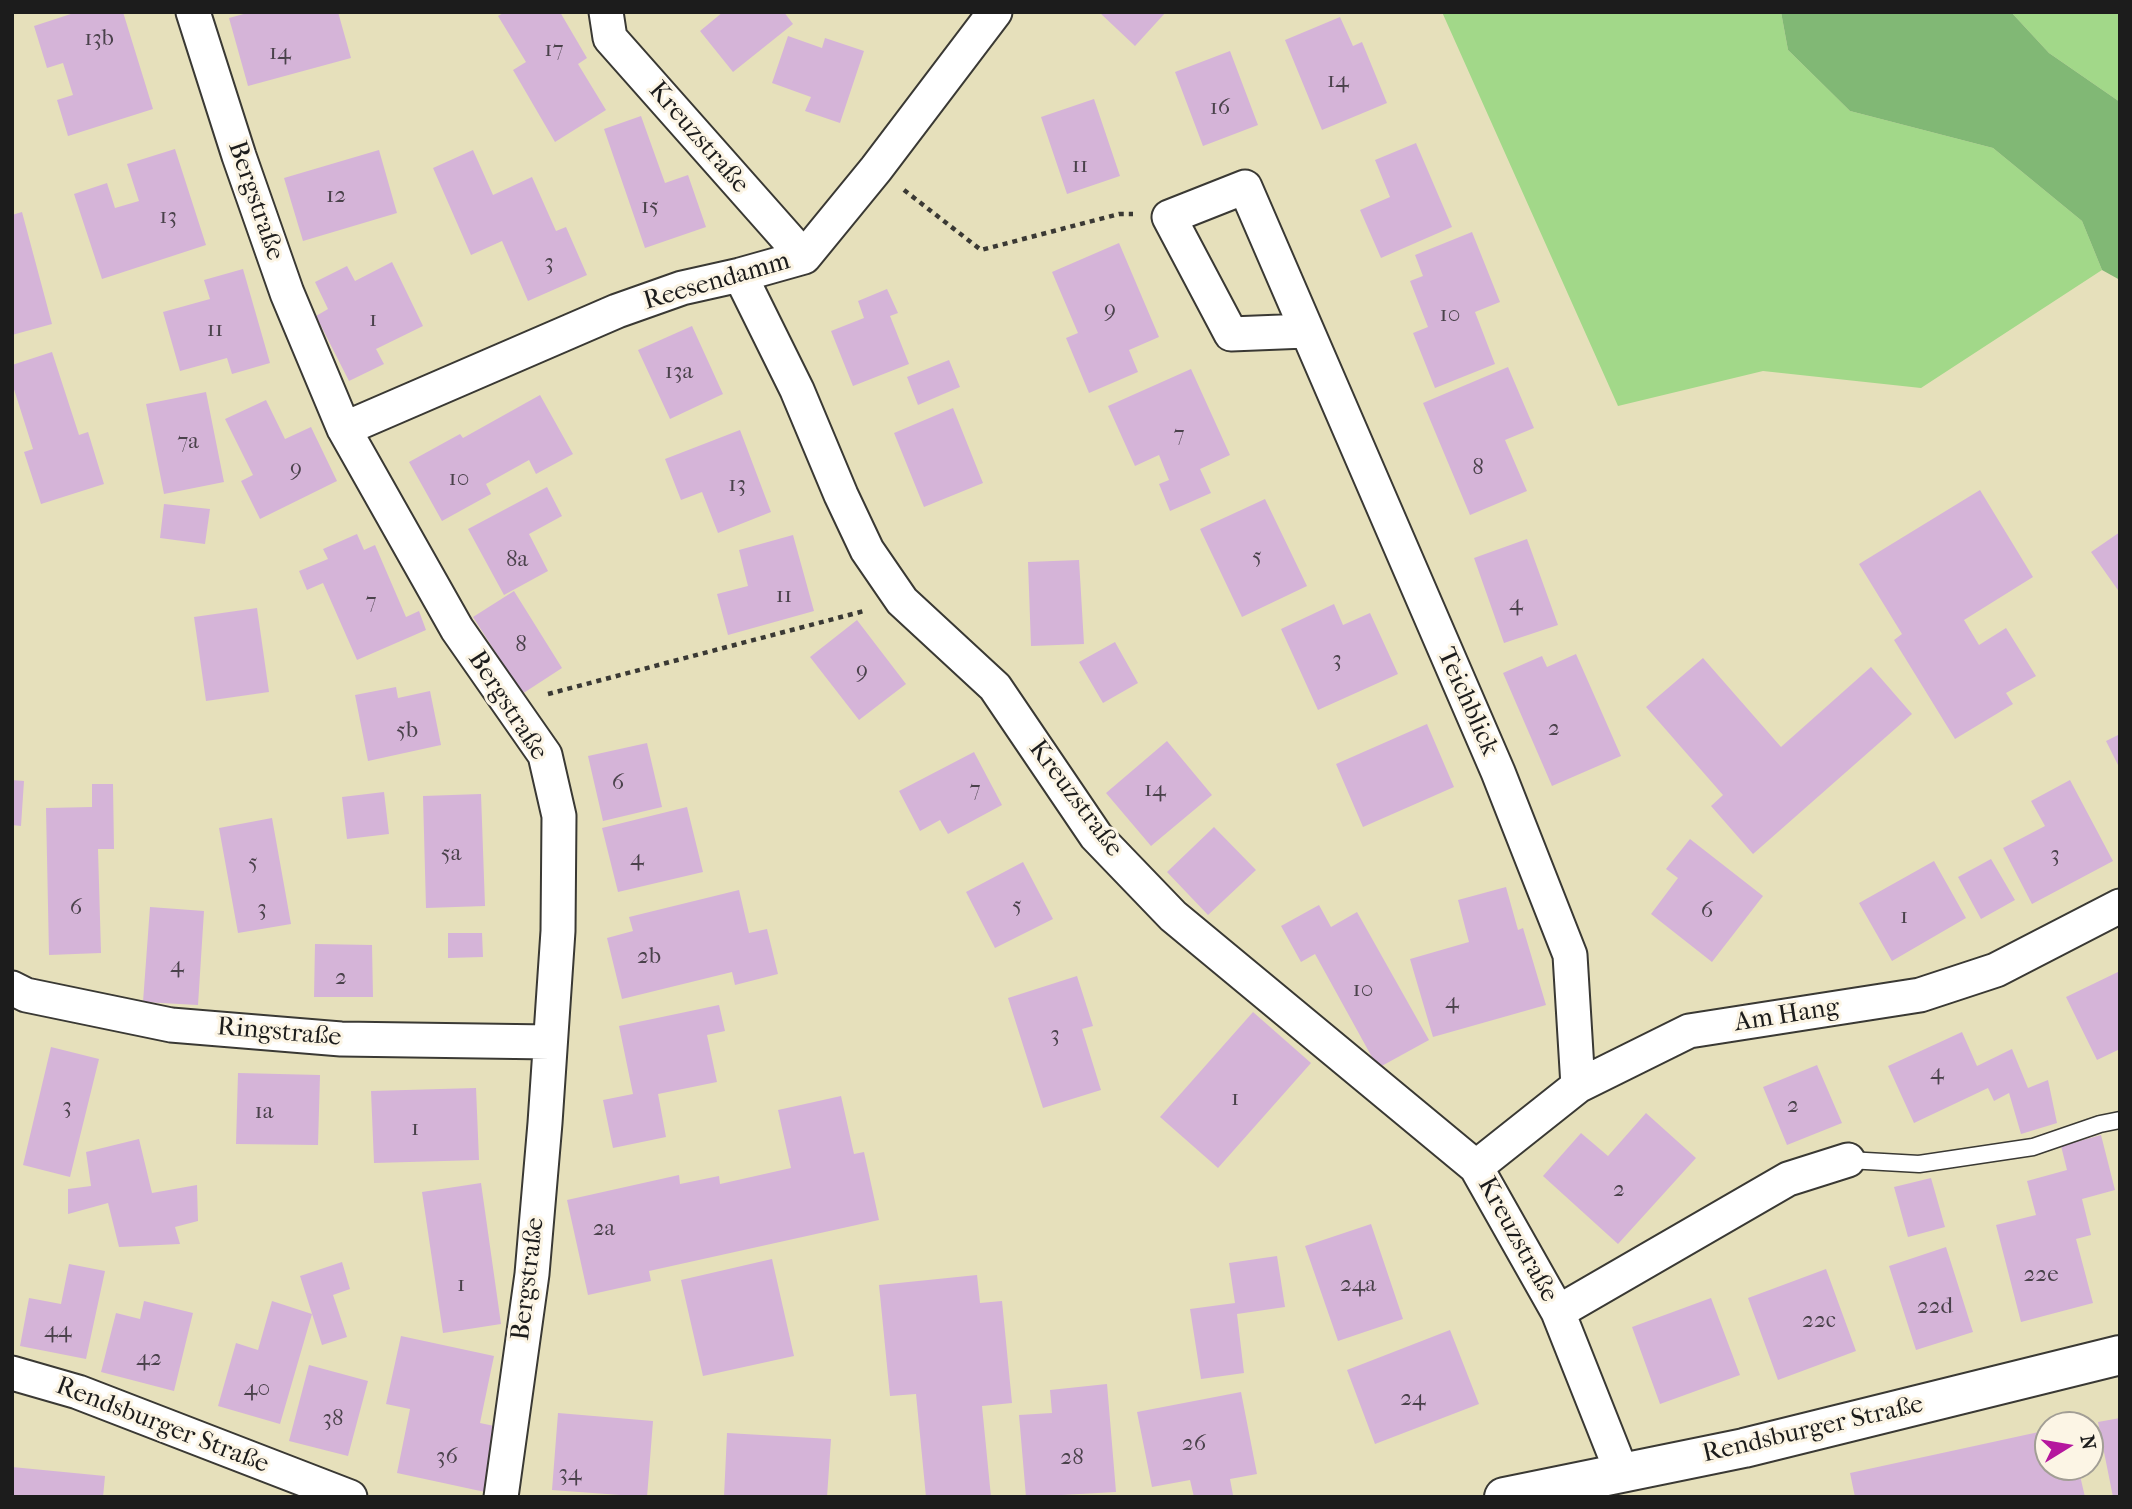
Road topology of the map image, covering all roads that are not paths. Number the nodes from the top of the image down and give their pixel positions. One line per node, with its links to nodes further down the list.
1 (193, 12): 7 (street, Bergstraße)
2 (606, 12): 4 (street, Kreuzstraße)
3 (995, 12): 4 (street, Reesendamm)
4 (804, 257): 5 (street, Reesendamm)
5 (740, 275): 7 (street, Reesendamm); 14 (street, Kreuzstraße)
6 (1306, 331): 6 (street, Teichblick); 11 (street, Teichblick)
7 (344, 429): 10 (street, Bergstraße)
8 (2120, 906): 11 (street, Am Hang)
9 (12, 988): 10 (street, Ringstraße)
10 (550, 1042): 20 (street, Bergstraße)
11 (1578, 1086): 14 (street, Am Hang)
12 (2120, 1120): 13 (lane)
13 (1848, 1160): 15 (street, Kreuzstraße)
14 (1476, 1167): 15 (street, Kreuzstraße)
15 (1558, 1312): 18 (street, Kreuzstraße)
16 (2120, 1355): 18 (street, Rendsburger Straße)
17 (12, 1373): 19 (street, Rendsburger Straße)
18 (1622, 1473): 21 (street, Rendsburger Straße)
19 (350, 1497)
20 (501, 1497)
21 (1504, 1497)

